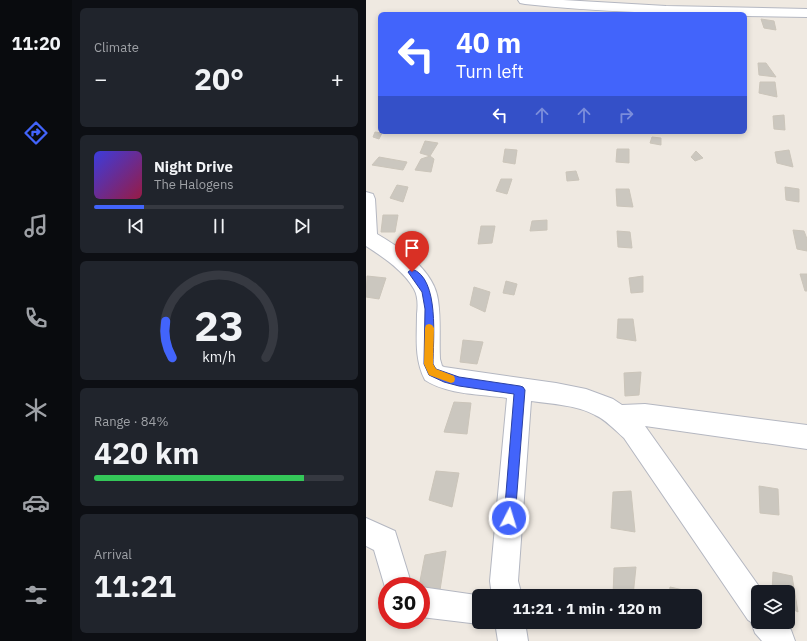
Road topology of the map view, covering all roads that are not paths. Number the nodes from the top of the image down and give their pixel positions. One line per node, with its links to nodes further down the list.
1 (525, 0): 2 (street)
2 (807, 13)
3 (366, 199): 4 (street)
4 (367, 237): 5 (street)
5 (520, 390): 6 (street); 10 (street)
6 (619, 417): 7 (street); 11 (street)
7 (807, 437)
8 (366, 532): 9 (street)
9 (395, 577)
10 (506, 589)
11 (751, 600)
12 (430, 603): 13 (street)
13 (472, 608)
14 (511, 629): 16 (street)
15 (771, 629): 17 (street)
16 (513, 641)
17 (780, 641)

